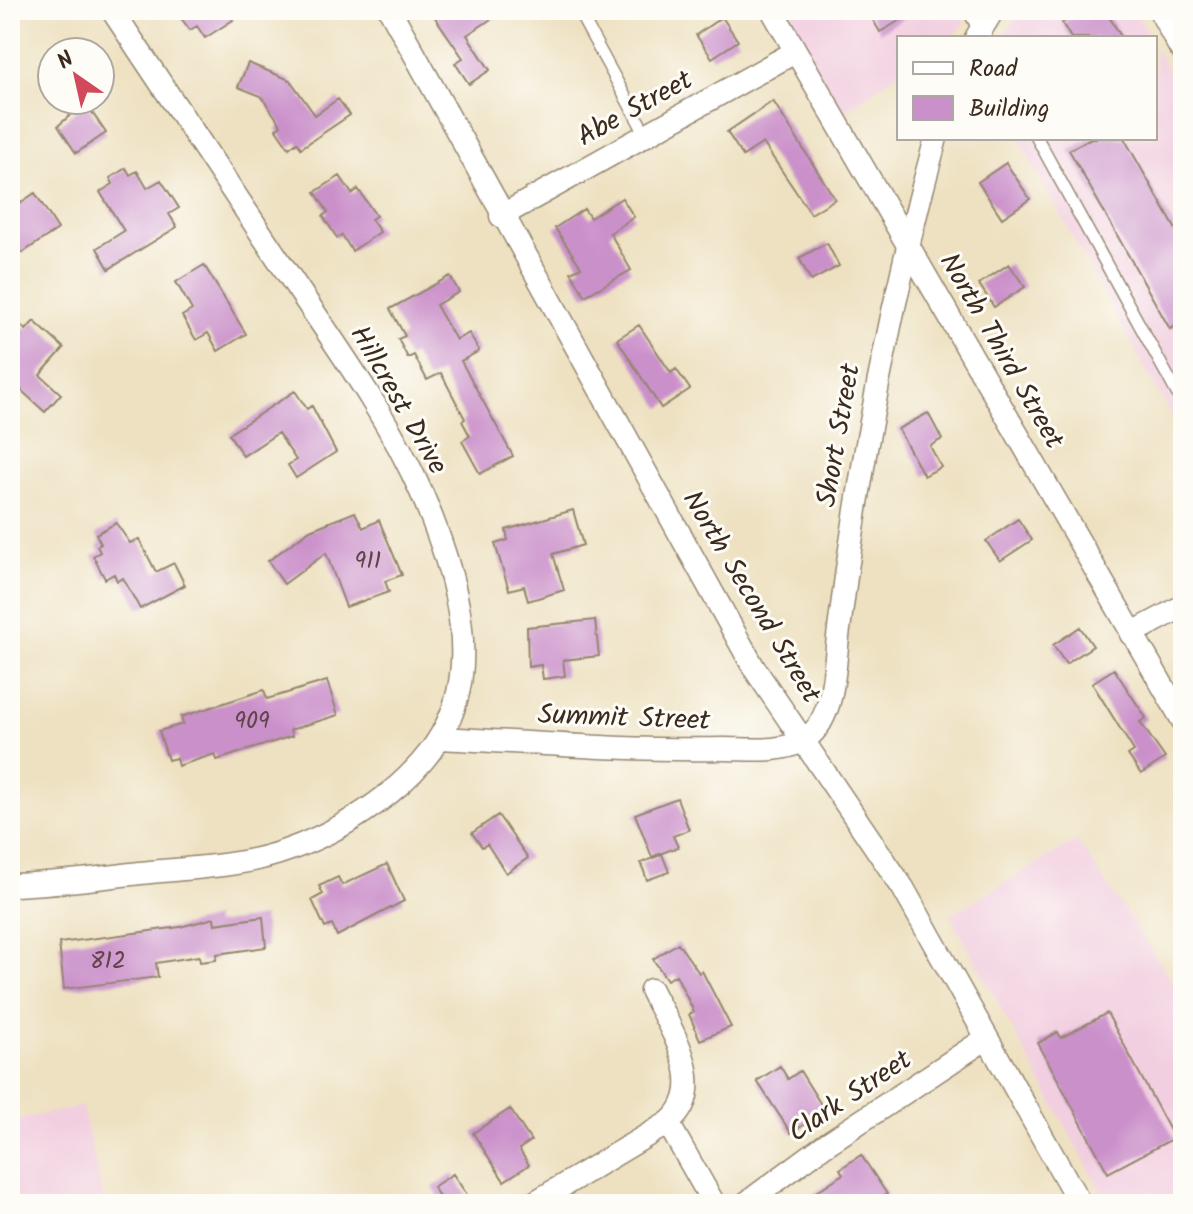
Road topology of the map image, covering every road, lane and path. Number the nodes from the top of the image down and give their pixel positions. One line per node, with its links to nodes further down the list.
1 (112, 10): 20 (street, Hillcrest Drive)
2 (390, 10): 14 (street, North Second Street)
3 (578, 10): 11 (lane)
4 (772, 10): 10 (street, North Third Street)
5 (968, 10): 8 (lane)
6 (993, 10): 8 (street)
7 (1164, 10): 9 (main road)
8 (980, 36)
9 (1182, 40)
10 (795, 52): 11 (street, Abe Street); 15 (street, North Third Street)
11 (646, 135): 14 (street, Abe Street)
12 (935, 140): 15 (street, Short Street)
13 (1038, 140): 16 (lane)
14 (501, 216): 21 (street, North Second Street)
15 (907, 243): 18 (street, North Third Street); 21 (street, Short Street)
16 (1183, 404)
17 (1183, 606): 18 (street)
18 (1131, 634): 19 (street, North Third Street)
19 (1183, 721)
20 (440, 738): 21 (street, Summit Street); 22 (street, Hillcrest Drive)
21 (805, 740): 24 (street, North Second Street)
22 (10, 885)
23 (651, 990): 25 (street)
24 (987, 1038): 28 (street, Clark Street); 29 (street, North Second Street)
25 (668, 1123): 26 (street); 27 (street)
26 (532, 1204)
27 (714, 1204)
28 (745, 1204)
29 (1080, 1204)

